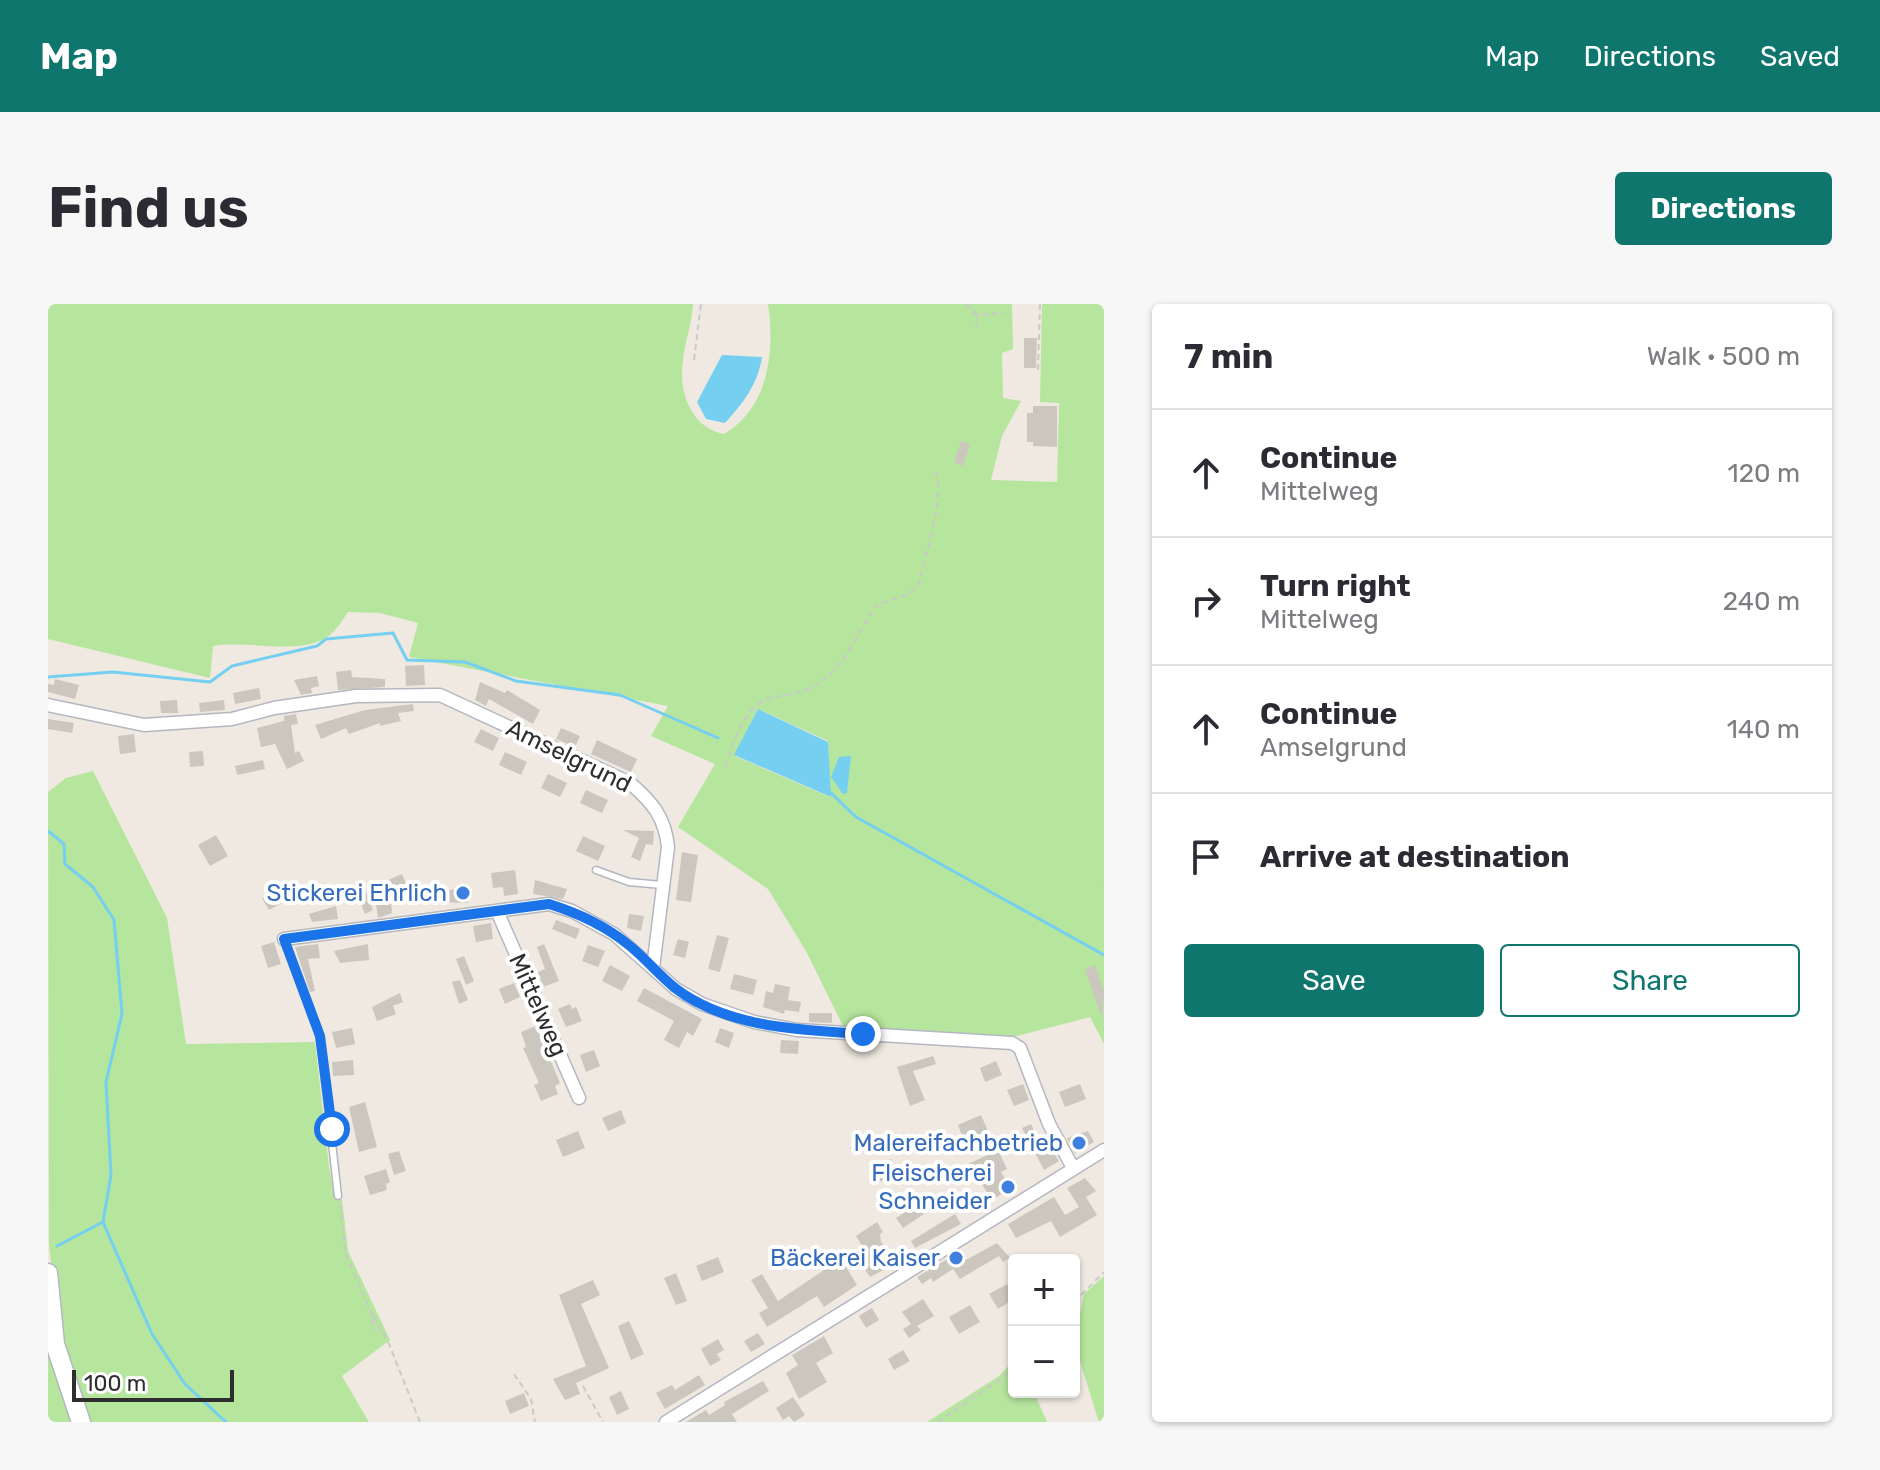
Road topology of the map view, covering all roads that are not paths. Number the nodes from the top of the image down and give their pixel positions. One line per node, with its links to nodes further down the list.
1 (48, 705): 3 (street, Amselgrund)
2 (596, 870): 3 (lane)
3 (663, 885): 6 (street, Amselgrund)
4 (497, 911): 5 (street); 6 (street); 7 (street, Mittelweg)
5 (284, 939): 10 (lane)
6 (653, 968): 9 (street)
7 (579, 1098)
8 (1104, 1150): 9 (street)
9 (1072, 1166): 13 (street)
10 (338, 1196)
11 (48, 1273): 12 (main road)
12 (81, 1422)
13 (666, 1422)

